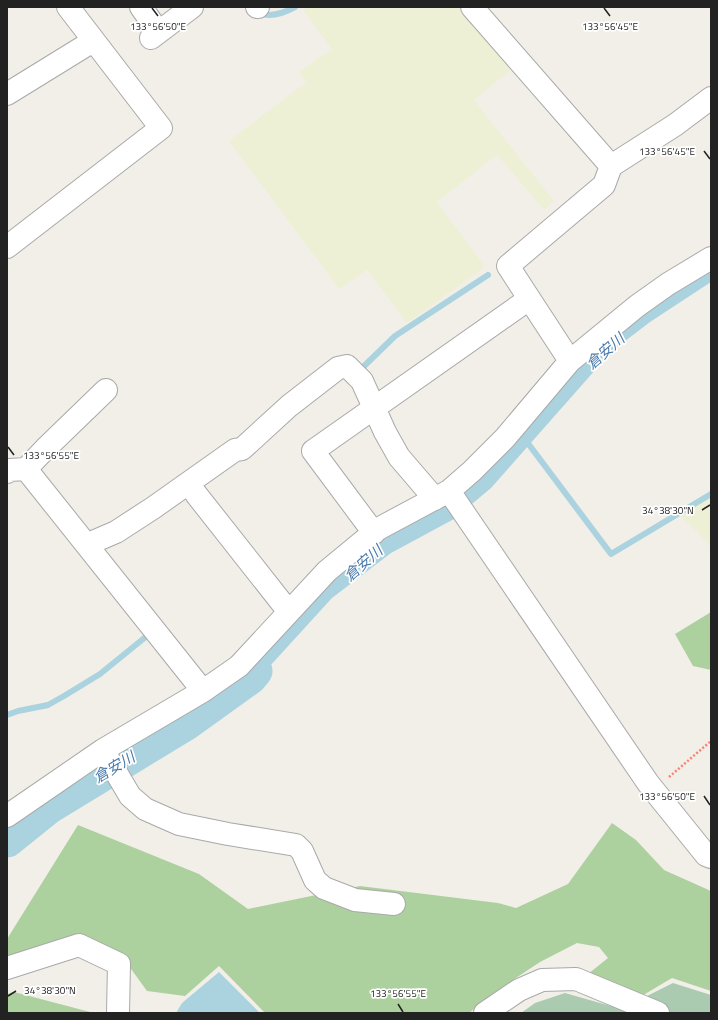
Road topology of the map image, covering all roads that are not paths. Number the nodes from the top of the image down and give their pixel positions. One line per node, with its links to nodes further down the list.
1 (68, 7): 5 (street)
2 (141, 7): 3 (street)
3 (192, 7)
4 (472, 7): 8 (street)
5 (93, 41): 6 (street); 9 (street)
6 (7, 94)
7 (711, 98): 8 (street)
8 (611, 166): 11 (street)
9 (7, 247)
10 (711, 258): 12 (street)
11 (529, 299): 12 (street); 14 (street)
12 (570, 361): 17 (street)
13 (106, 390): 15 (street)
14 (374, 409): 17 (street); 18 (street); 19 (street)
15 (12, 469): 19 (street)
16 (196, 494): 20 (street)
17 (450, 500): 18 (street); 24 (street)
18 (374, 533): 20 (street)
19 (89, 547): 21 (street)
20 (289, 612): 21 (street)
21 (203, 691): 22 (street)
22 (109, 760): 23 (street); 25 (street)
23 (7, 816)
24 (711, 857)
25 (394, 904)
26 (7, 968): 27 (street)
27 (118, 1013)
28 (485, 1013): 29 (street)
29 (658, 1013)

